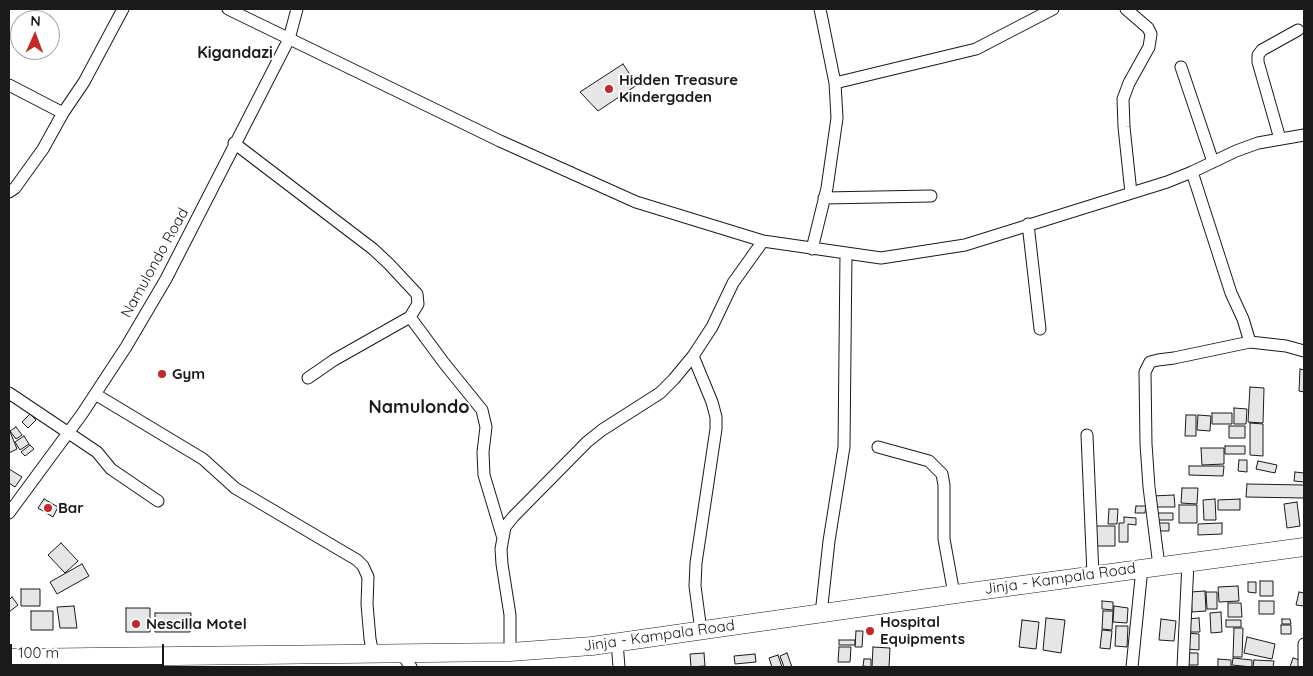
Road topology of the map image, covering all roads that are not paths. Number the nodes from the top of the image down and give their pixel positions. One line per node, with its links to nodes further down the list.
1 (123, 9): 12 (street)
2 (228, 9): 8 (street)
3 (297, 9): 8 (street, Namulondo Road)
4 (820, 9): 10 (street)
5 (1052, 9): 10 (street)
6 (1126, 9): 19 (street)
7 (1298, 30): 14 (street)
8 (289, 39): 15 (street, Namulondo Road); 23 (street)
9 (1181, 67): 16 (street)
10 (835, 83): 21 (street)
11 (9, 85): 12 (street)
12 (63, 113): 18 (street)
13 (1304, 135): 14 (street)
14 (1280, 139): 16 (street)
15 (234, 143): 26 (street); 33 (street, Namulondo Road)
16 (1214, 162): 17 (street)
17 (1192, 172): 19 (street); 28 (street)
18 (9, 192)
19 (1131, 193): 22 (street)
20 (930, 196): 21 (street)
21 (824, 198): 24 (street)
22 (1028, 224): 25 (street); 27 (street)
23 (763, 241): 24 (street); 30 (street)
24 (812, 249): 25 (street)
25 (846, 253): 46 (street)
26 (410, 317): 31 (street); 39 (street)
27 (1040, 329)
28 (1250, 342): 29 (street); 42 (street)
29 (1304, 351)
30 (693, 356): 39 (street); 47 (street)
31 (308, 378)
32 (9, 393): 34 (street)
33 (95, 394): 34 (street, Namulondo Road); 51 (street)
34 (68, 432): 37 (street); 38 (street, Namulondo Road)
35 (1087, 435): 44 (street)
36 (878, 448): 45 (street)
37 (158, 501)
38 (9, 513)
39 (502, 535): 50 (street)
40 (1304, 547): 41 (highway, Jinja - Kampala Road)
41 (1188, 562): 42 (highway, Jinja - Kampala Road); 58 (street)
42 (1159, 566): 43 (highway, Jinja - Kampala Road)
43 (1142, 568): 44 (highway, Jinja - Kampala Road); 57 (street)
44 (1093, 574): 45 (highway, Jinja - Kampala Road)
45 (954, 594): 46 (highway, Jinja - Kampala Road)
46 (821, 614): 47 (highway, Jinja - Kampala Road)
47 (701, 631): 48 (highway, Jinja - Kampala Road)
48 (617, 642): 50 (highway, Jinja - Kampala Road); 56 (street)
49 (1304, 644): 59 (street)
50 (510, 652): 53 (highway, Jinja - Kampala Road)
51 (373, 654): 53 (highway, Jinja - Kampala Road); 55 (highway, Jinja - Kampala Road)
52 (9, 658): 54 (highway, Jinja - Kampala Road)
53 (406, 660)
54 (138, 662): 55 (highway, Jinja - Kampala Road)
55 (176, 662)
56 (620, 667)
57 (1132, 667)
58 (1182, 667)
59 (1304, 667)

